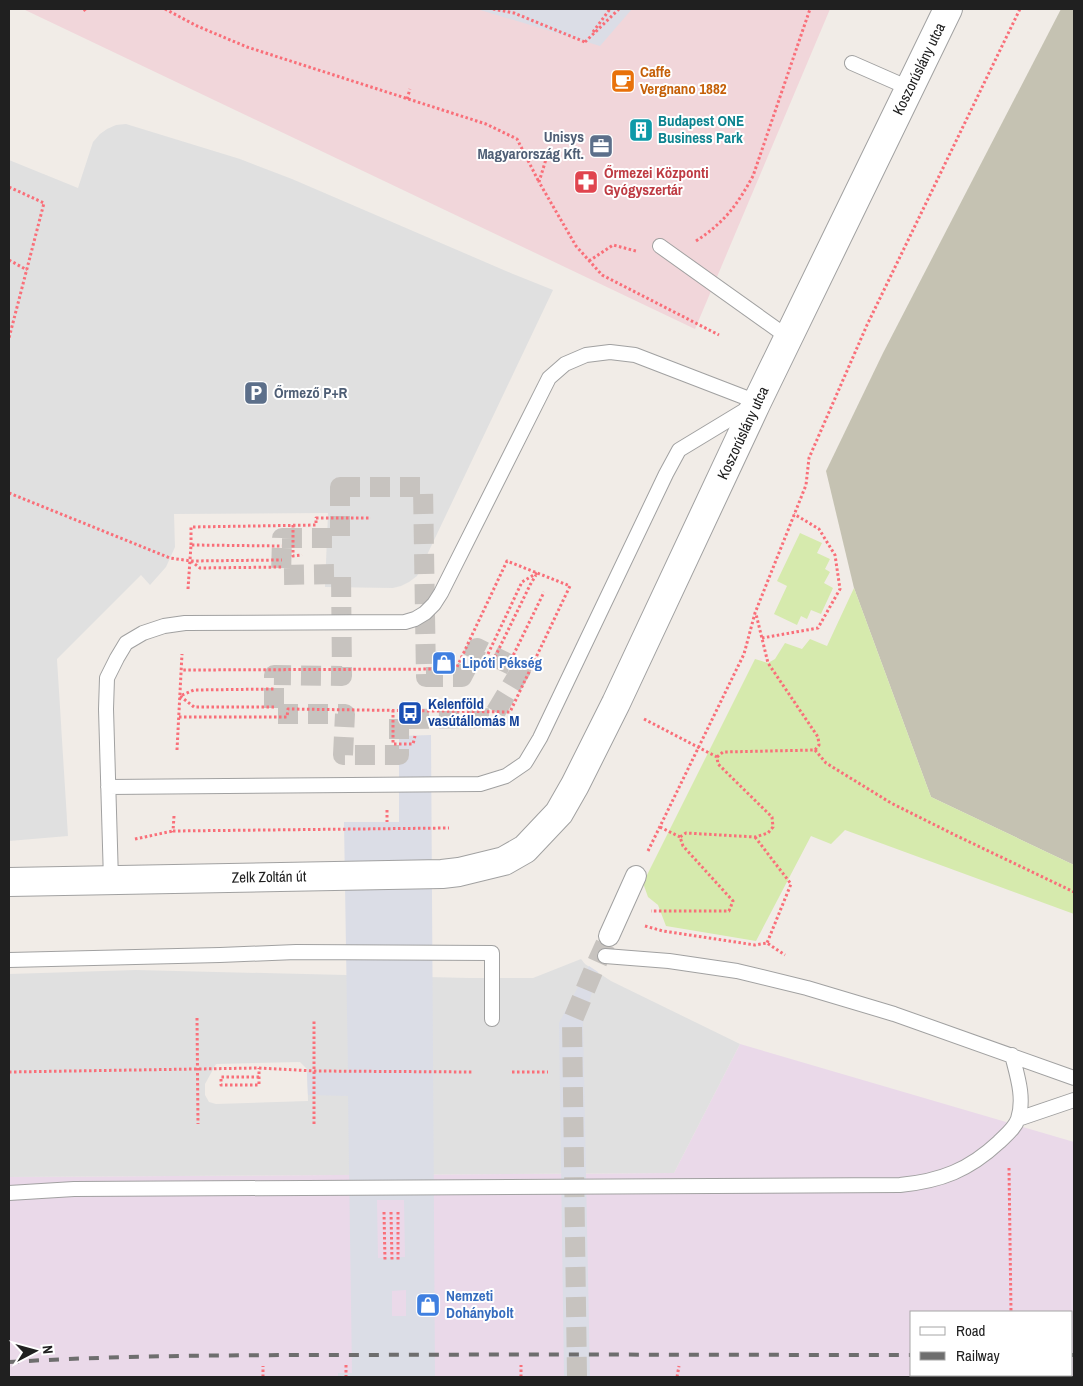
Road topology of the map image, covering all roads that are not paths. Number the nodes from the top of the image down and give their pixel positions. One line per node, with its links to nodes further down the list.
1 (948, 9): 3 (street, Koszorúslány utca)
2 (852, 63): 3 (lane)
3 (909, 88): 5 (street, Koszorúslány utca)
4 (660, 246): 5 (lane)
5 (789, 338): 6 (street, Koszorúslány utca)
6 (757, 402): 7 (lane); 7 (lane); 8 (street, Koszorúslány utca)
7 (108, 787): 10 (lane)
8 (525, 849): 10 (street, Zelk Zoltán út)
9 (636, 876): 12 (street)
10 (111, 880): 11 (street, Zelk Zoltán út)
11 (9, 882)
12 (609, 936)
13 (605, 956): 16 (lane)
14 (9, 960): 15 (lane)
15 (492, 1019)
16 (1012, 1055): 17 (lane); 19 (lane)
17 (1074, 1078)
18 (1074, 1100): 19 (lane)
19 (1015, 1125): 20 (lane)
20 (9, 1193)

